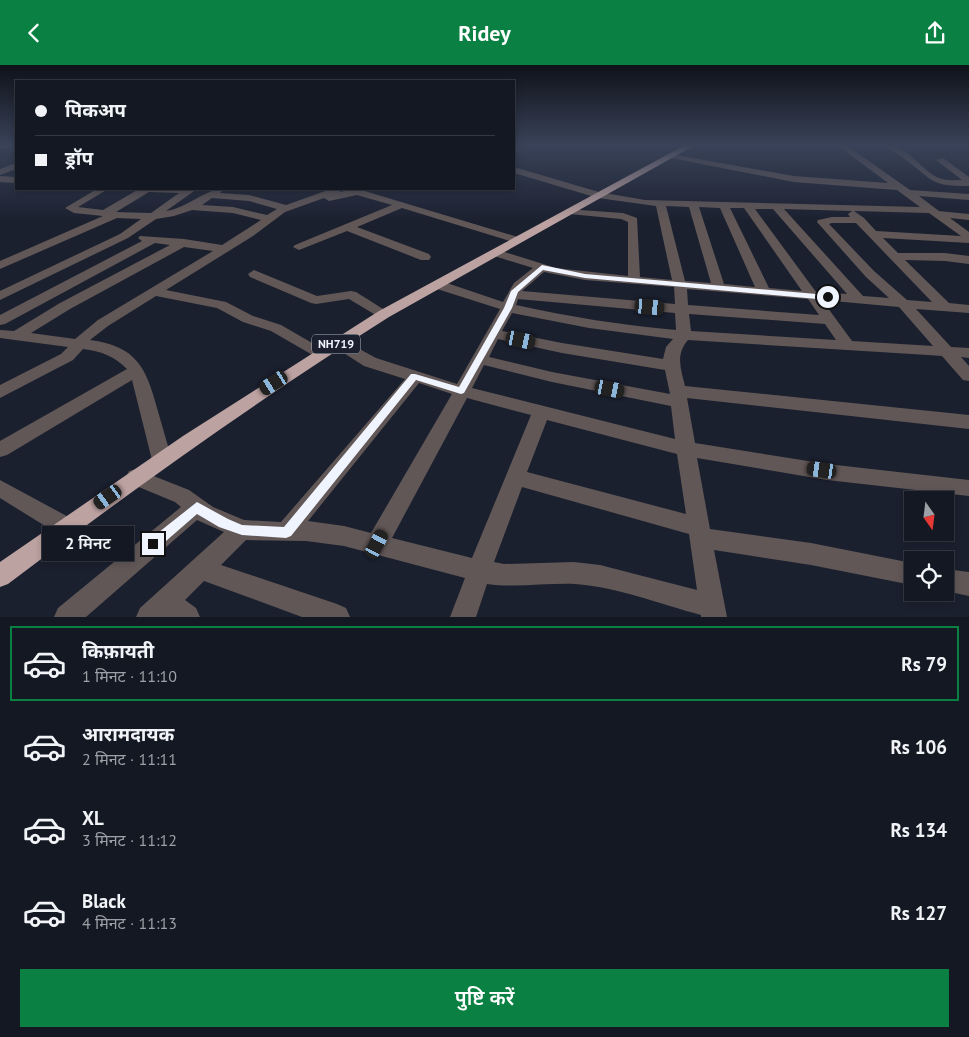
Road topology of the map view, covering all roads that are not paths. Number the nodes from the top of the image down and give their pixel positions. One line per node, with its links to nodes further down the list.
1 (517, 171): 18 (street)
2 (643, 171): 18 (highway, NH719)
3 (750, 171): 10 (street)
4 (877, 171): 10 (street)
5 (924, 171): 9 (street)
6 (954, 171): 9 (street)
7 (0, 179): 8 (street)
8 (15, 180)
9 (969, 182)
10 (900, 187): 16 (street)
11 (101, 190): 31 (street)
12 (147, 190): 31 (street)
13 (190, 190): 32 (street)
14 (218, 190): 17 (street)
15 (336, 190): 28 (street)
16 (909, 193): 19 (street); 30 (street)
17 (210, 195): 26 (street); 28 (street)
18 (598, 195): 20 (street); 29 (highway, NH719)
19 (969, 197)
20 (660, 204): 22 (street); 55 (street)
21 (401, 205): 36 (street); 40 (street); 42 (street)
22 (693, 205): 23 (street); 56 (street)
23 (724, 205): 24 (street); 58 (street)
24 (747, 205): 25 (street); 60 (street)
25 (775, 205): 27 (street); 61 (street)
26 (192, 207): 32 (street); 34 (street)
27 (844, 207): 30 (street); 35 (street)
28 (286, 208): 34 (street)
29 (570, 211): 42 (highway, NH719); 53 (street)
30 (936, 212): 33 (street); 41 (street)
31 (111, 214): 32 (street); 50 (street)
32 (153, 215): 38 (street)
33 (969, 217)
34 (270, 219): 45 (street)
35 (860, 220): 37 (street); 63 (street)
36 (347, 227): 44 (street); 47 (street)
37 (874, 234): 41 (street); 48 (street)
38 (124, 236): 39 (street); 59 (street)
39 (154, 239): 43 (street); 69 (street)
40 (255, 239)
41 (969, 239)
42 (517, 241): 46 (highway, NH719)
43 (184, 242): 45 (street); 73 (street)
44 (300, 247)
45 (224, 249): 57 (street)
46 (495, 253): 51 (street); 54 (highway, NH719)
47 (425, 257)
48 (894, 257): 49 (street); 64 (street)
49 (969, 260)
50 (0, 265)
51 (542, 267): 53 (street); 62 (street)
52 (254, 274): 67 (street)
53 (634, 281): 55 (street)
54 (439, 285): 62 (street); 67 (highway, NH719)
55 (680, 285): 56 (street); 65 (street)
56 (719, 288): 58 (street)
57 (154, 292): 74 (street); 79 (street)
58 (764, 292): 60 (street)
59 (0, 296)
60 (813, 296): 61 (street); 68 (street)
61 (859, 300): 63 (street)
62 (511, 301): 65 (street); 71 (street); 72 (street)
63 (904, 304): 64 (street); 77 (street)
64 (944, 307): 66 (street)
65 (683, 309): 68 (street); 72 (street)
66 (969, 309)
67 (384, 314): 75 (highway, NH719)
68 (830, 320): 76 (street)
69 (0, 321)
70 (0, 334): 73 (street)
71 (493, 334): 80 (street); 81 (street)
72 (684, 335): 76 (street); 81 (street)
73 (16, 336): 74 (street)
74 (80, 343): 82 (street); 85 (street)
75 (338, 343): 79 (highway, NH719); 84 (street)
76 (848, 346): 77 (street)
77 (948, 351): 78 (street); 83 (street)
78 (969, 353)
79 (321, 354): 92 (highway, NH719)
80 (478, 359): 86 (street); 87 (street)
81 (673, 366): 87 (street)
82 (137, 370): 91 (street); 92 (street)
83 (969, 376)
84 (415, 377): 86 (street); 100 (street)
85 (0, 391)
86 (461, 391): 88 (street); 102 (street)
87 (679, 396): 89 (street); 90 (street)
88 (542, 411): 90 (street); 94 (street)
89 (969, 422)
90 (686, 449): 96 (street); 101 (street)
91 (0, 451)
92 (162, 460): 93 (highway, NH719)
93 (136, 477): 97 (street); 98 (highway, NH719)
94 (516, 477): 101 (street); 104 (street)
95 (0, 488): 98 (street)
96 (969, 488)
97 (197, 507): 99 (street); 111 (street)
98 (66, 527): 106 (highway, NH719)
99 (242, 530): 100 (street); 103 (street)
100 (286, 532): 102 (street)
101 (700, 533): 105 (street); 110 (street)
102 (377, 544): 104 (street)
103 (200, 569): 109 (street); 113 (street)
104 (478, 571): 110 (street); 114 (street)
105 (904, 572)
106 (0, 576)
107 (954, 582): 108 (street)
108 (969, 584)
109 (157, 609): 112 (street)
110 (713, 611)
111 (67, 617)
112 (187, 617)
113 (337, 617)
114 (463, 617)

